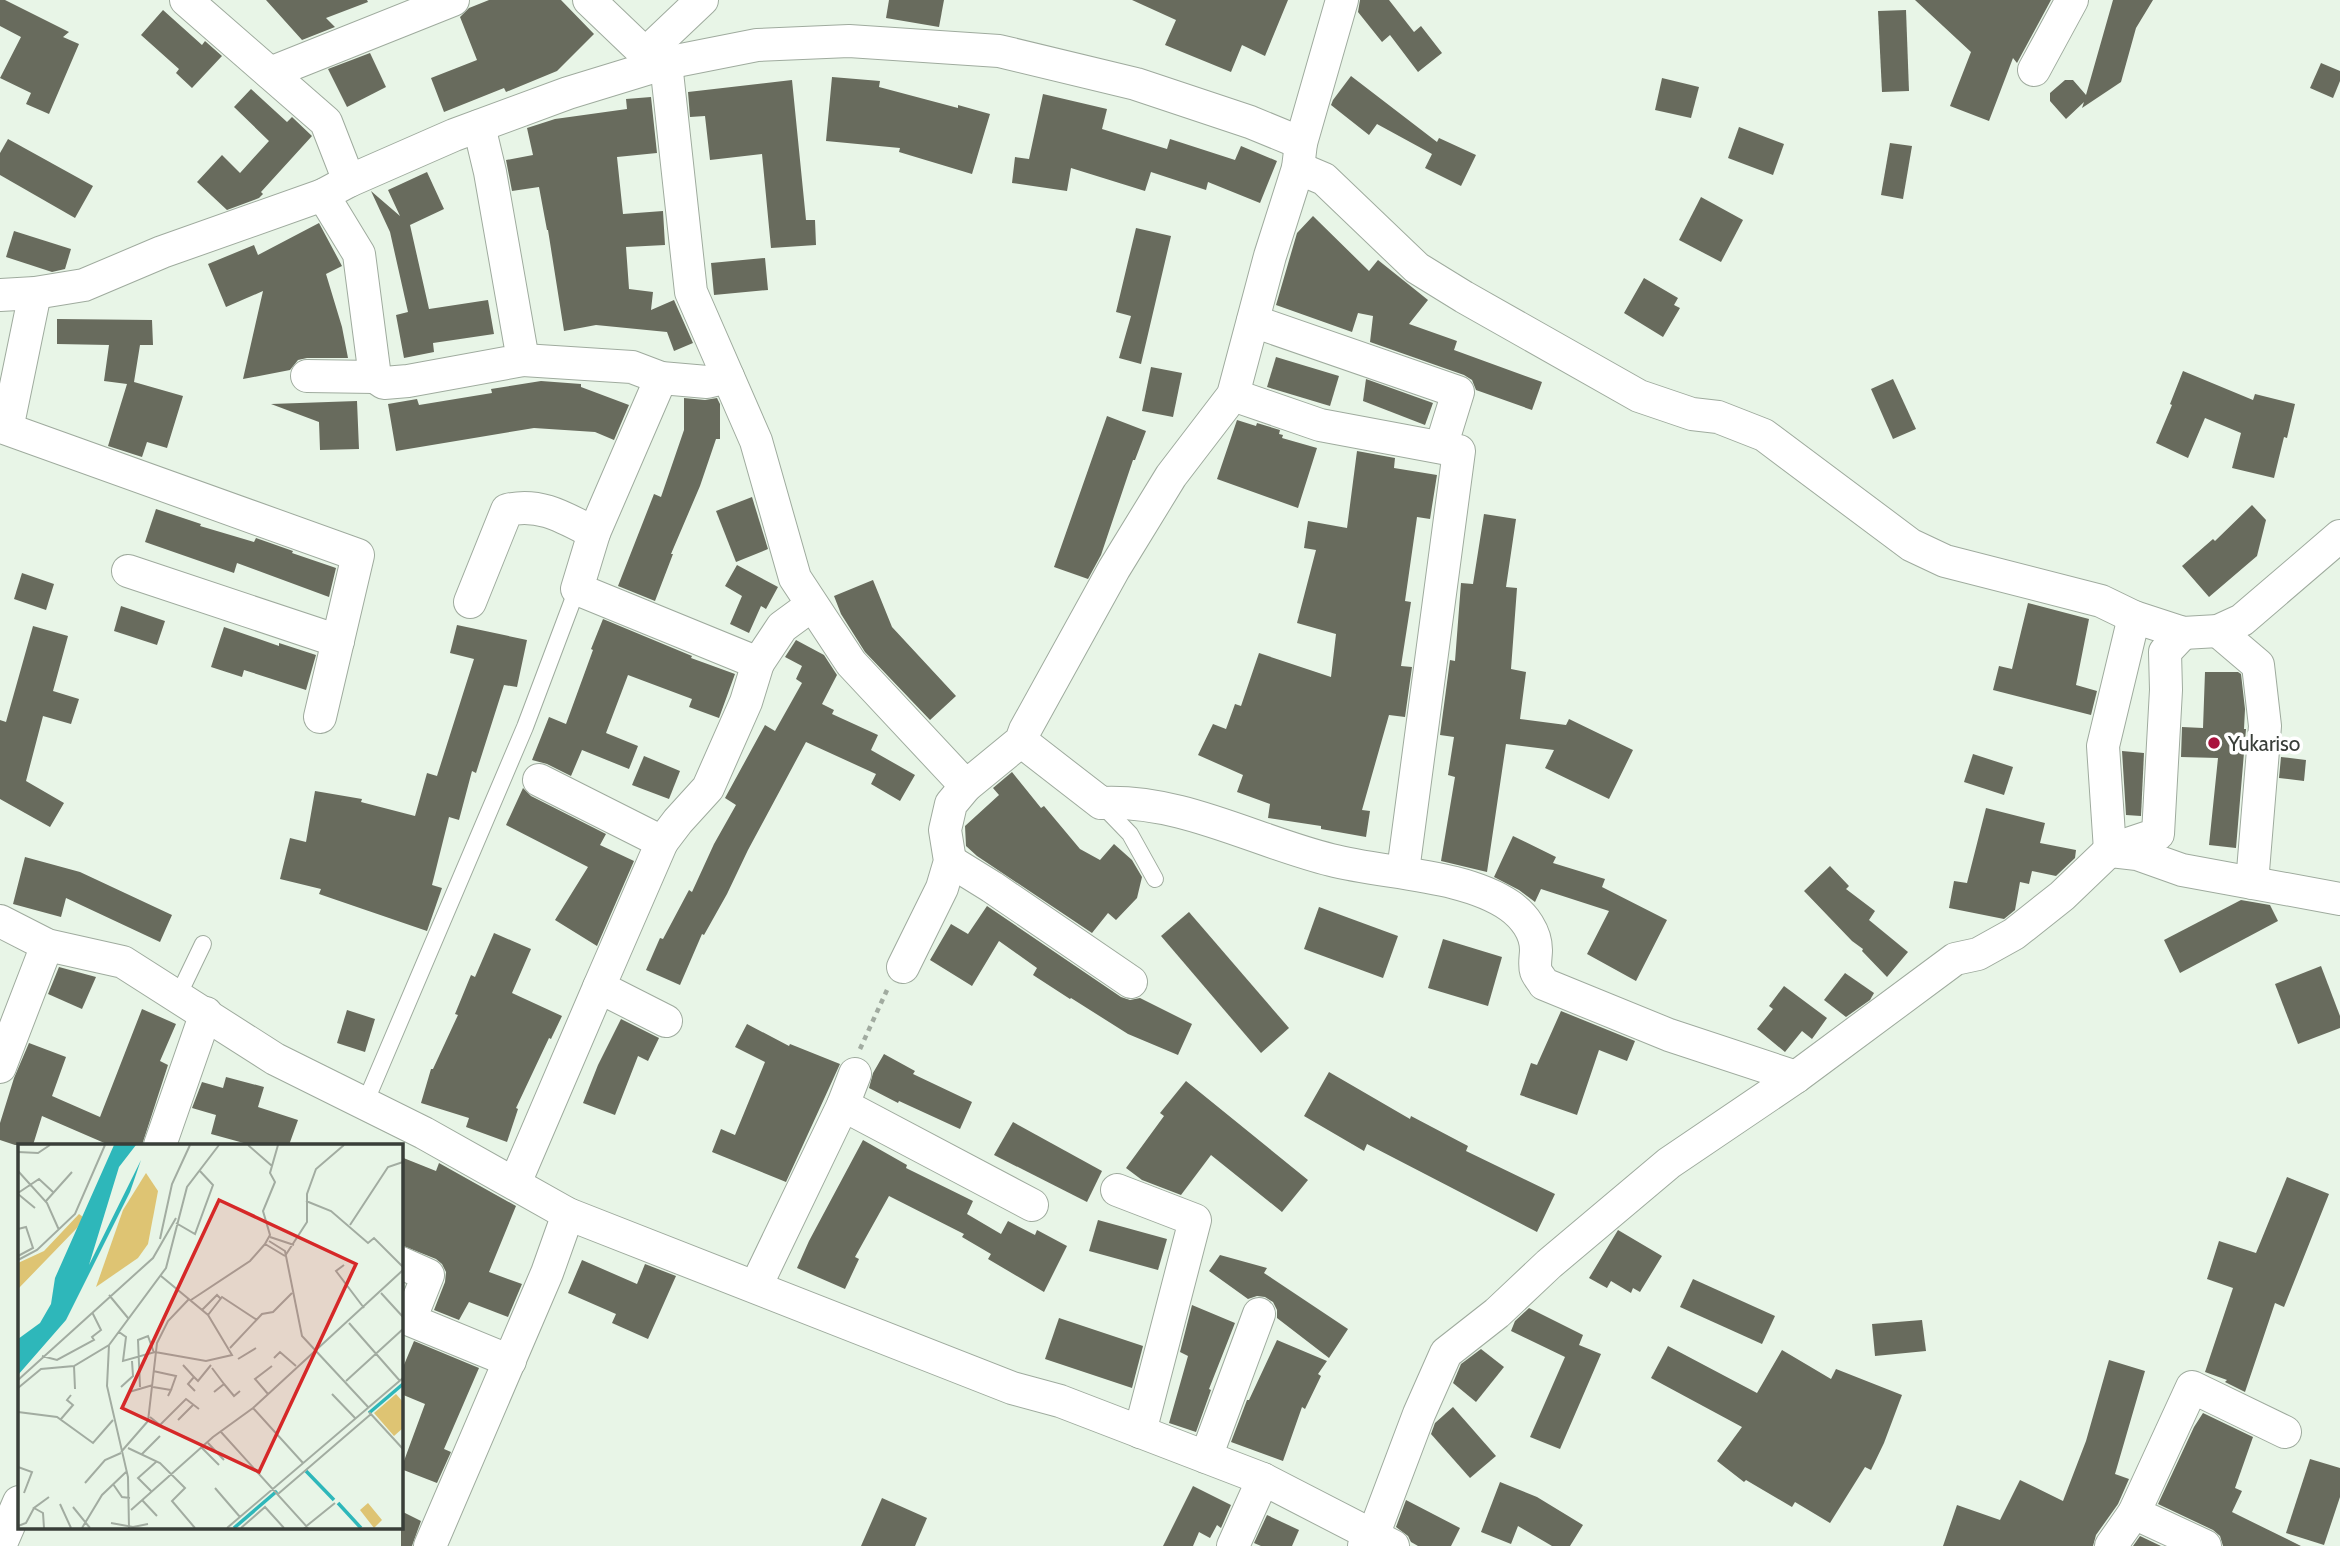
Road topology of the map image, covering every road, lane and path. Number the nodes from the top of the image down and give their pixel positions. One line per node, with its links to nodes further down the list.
1 (186, 0): 9 (street)
2 (453, 0): 9 (street)
3 (589, 0): 7 (street)
4 (702, 0): 7 (street)
5 (1342, 0): 11 (street)
6 (2072, 0): 8 (street)
7 (656, 61): 10 (street); 11 (street); 19 (street)
8 (2034, 70)
9 (270, 73): 12 (street)
10 (479, 126): 12 (street); 16 (street)
11 (1300, 156): 15 (street); 29 (street)
12 (336, 188): 13 (street); 18 (street)
13 (35, 293): 14 (street); 32 (street)
14 (0, 295)
15 (1253, 321): 21 (street); 22 (street)
16 (523, 360): 18 (street); 20 (street)
17 (307, 376): 18 (street)
18 (375, 377)
19 (728, 377): 20 (street); 28 (street)
20 (661, 378): 23 (street)
21 (1233, 395): 22 (street); 35 (street)
22 (1441, 447): 42 (street)
23 (594, 533): 26 (street); 27 (street)
24 (2340, 536): 30 (street)
25 (128, 571): 32 (street)
26 (576, 589): 33 (street); 58 (lane)
27 (470, 603)
28 (812, 605): 33 (street); 37 (street)
29 (2134, 617): 31 (street); 40 (street)
30 (2218, 631): 31 (street); 44 (street)
31 (2183, 633): 40 (street)
32 (338, 641): 34 (street)
33 (758, 663): 39 (street)
34 (320, 717)
35 (1021, 741): 37 (street); 38 (street)
36 (539, 780): 39 (street)
37 (966, 786): 41 (street)
38 (1101, 803): 42 (street); 43 (lane)
39 (662, 842): 51 (street)
40 (2110, 850): 44 (street); 57 (street)
41 (950, 861): 49 (street); 50 (street)
42 (1403, 871): 57 (street)
43 (1155, 879)
44 (2252, 883): 45 (street)
45 (2340, 899)
46 (0, 921): 48 (street)
47 (203, 944): 52 (lane)
48 (47, 945): 52 (street); 55 (street)
49 (903, 967): 56 (path)
50 (1131, 982)
51 (599, 987): 54 (street); 61 (street)
52 (178, 996): 53 (street)
53 (206, 1013): 58 (street); 60 (street)
54 (666, 1021)
55 (0, 1067)
56 (855, 1074): 59 (street)
57 (1796, 1077): 76 (street)
58 (365, 1103): 61 (street)
59 (843, 1105): 63 (street); 66 (street)
60 (160, 1144)
61 (515, 1183): 64 (street)
62 (1117, 1190): 70 (street)
63 (1032, 1205)
64 (568, 1214): 66 (street); 69 (street)
65 (402, 1263): 68 (street)
66 (756, 1286): 70 (street)
67 (1259, 1314): 72 (street)
68 (405, 1332): 69 (street)
69 (510, 1361): 78 (street)
70 (1140, 1432): 72 (street)
71 (2285, 1433): 75 (street)
72 (1206, 1457): 73 (street)
73 (1263, 1479): 76 (street); 79 (street)
74 (18, 1504): 77 (street)
75 (2134, 1513): 80 (street); 81 (street)
76 (1377, 1543)
77 (0, 1546)
78 (430, 1546)
79 (1233, 1546)
80 (2111, 1546)
81 (2205, 1546)

